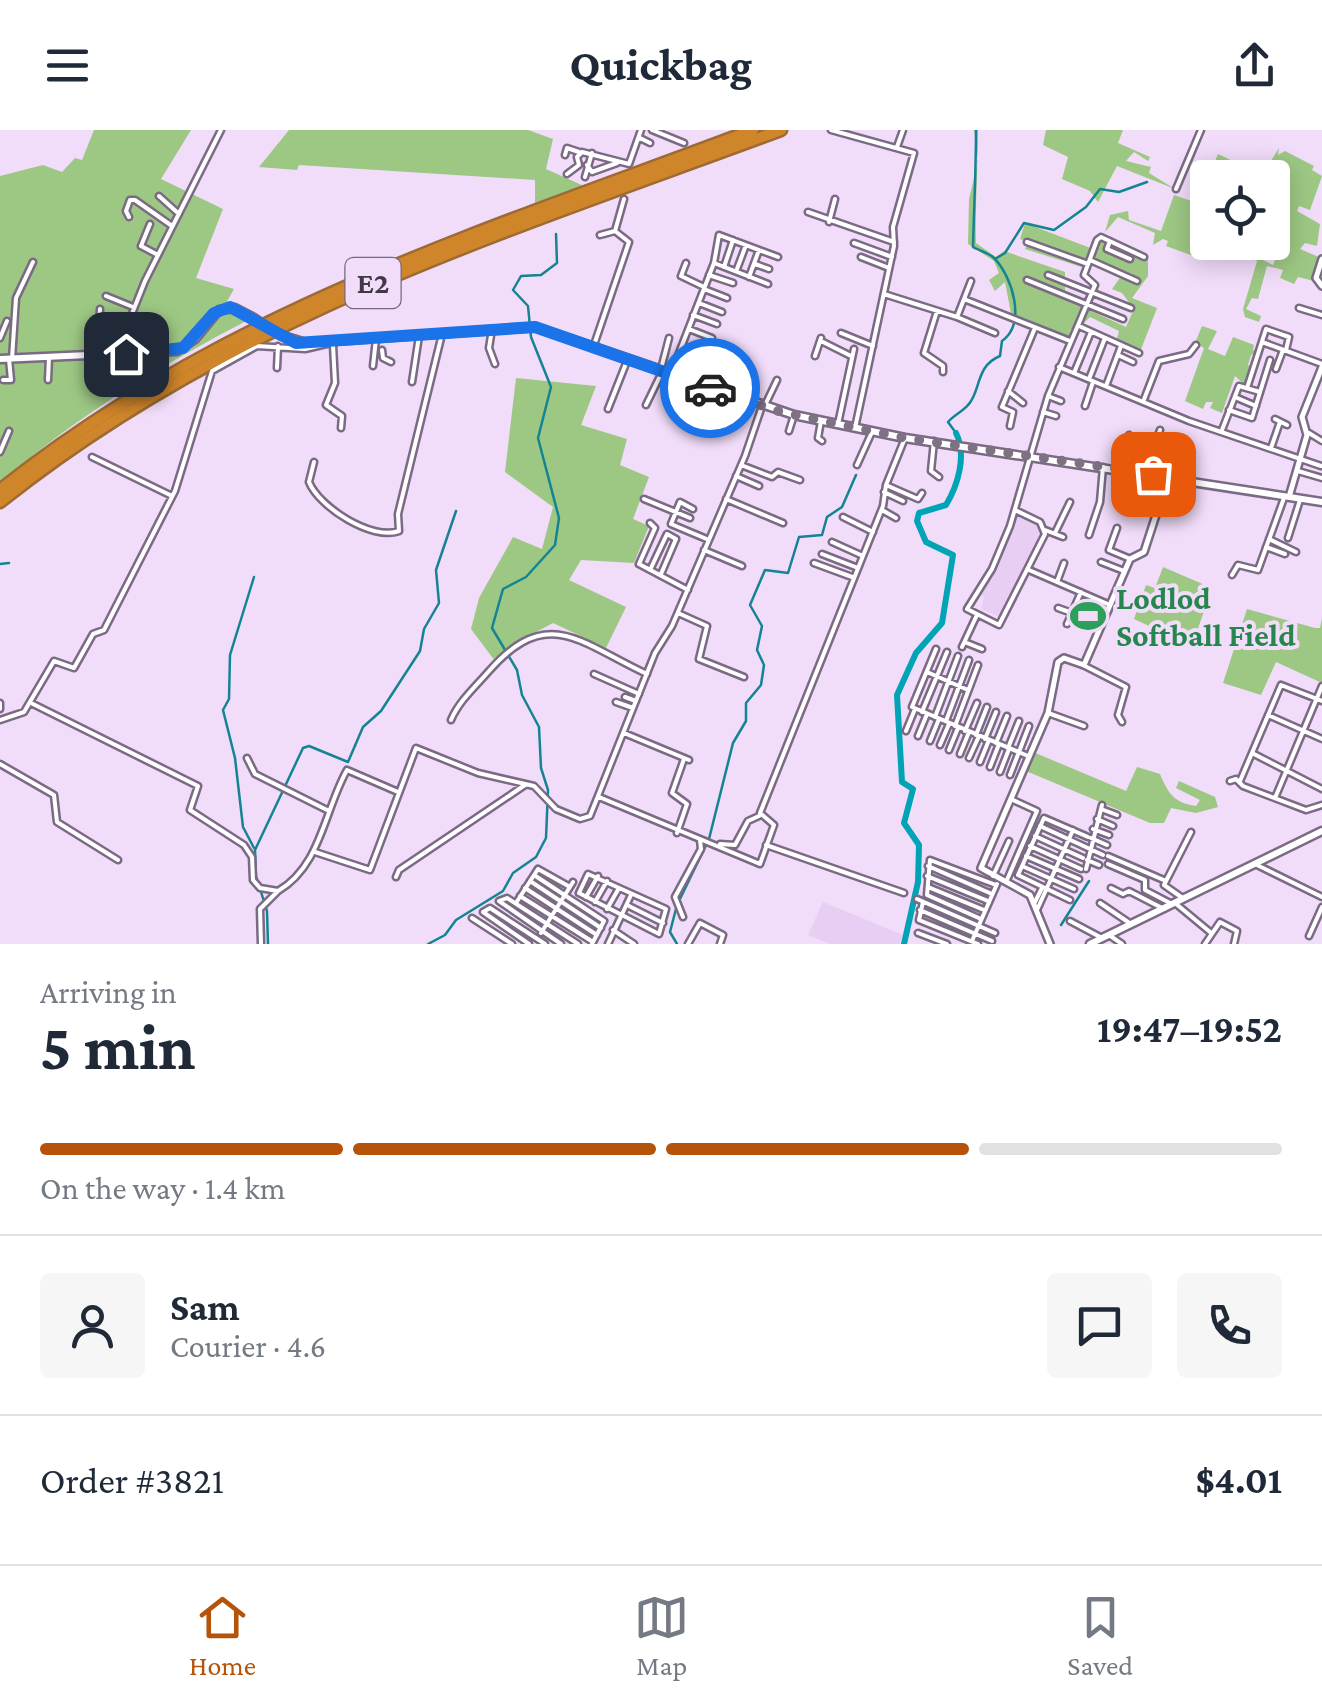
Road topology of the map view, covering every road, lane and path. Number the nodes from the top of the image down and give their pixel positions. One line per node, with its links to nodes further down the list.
1 (221, 130): 25 (street)
2 (640, 130): 9 (street)
3 (652, 130): 10 (street)
4 (753, 130): 192 (highway, E2)
5 (780, 130): 201 (highway, E2)
6 (830, 130): 12 (street)
7 (903, 130): 12 (street)
8 (1202, 130): 20 (street)
9 (640, 138): 11 (street); 16 (street)
10 (684, 142)
11 (650, 143)
12 (897, 147): 34 (street)
13 (580, 152): 14 (street); 15 (street); 19 (street)
14 (592, 153): 16 (street); 17 (street)
15 (565, 155)
16 (621, 163): 17 (street)
17 (587, 165): 18 (street)
18 (578, 170)
19 (567, 174)
20 (1176, 189)
21 (159, 196): 25 (street)
22 (624, 199): 30 (street)
23 (835, 199): 27 (street)
24 (808, 212): 27 (street)
25 (179, 214): 29 (street)
26 (129, 217): 29 (street)
27 (829, 222): 34 (street)
28 (150, 224): 39 (street)
29 (172, 226): 39 (street)
30 (615, 231): 31 (street); 104 (street)
31 (600, 235)
32 (732, 240): 37 (street); 49 (street); 51 (street)
33 (1110, 241): 41 (street); 44 (street); 47 (street)
34 (894, 242): 40 (street)
35 (1027, 242): 47 (street)
36 (854, 243): 40 (street)
37 (746, 245): 38 (street); 54 (street)
38 (758, 250): 43 (street); 50 (street)
39 (158, 255): 72 (street)
40 (892, 256): 52 (street)
41 (1144, 256)
42 (861, 257): 52 (street)
43 (778, 258)
44 (1130, 258)
45 (1322, 259): 63 (street)
46 (33, 262): 118 (street)
47 (1089, 262): 60 (street); 65 (street)
48 (686, 263): 64 (street)
49 (714, 263): 51 (street); 55 (street)
50 (754, 263): 53 (street); 57 (street)
51 (724, 266): 54 (street)
52 (889, 268): 66 (street)
53 (769, 269)
54 (736, 270): 57 (street)
55 (709, 275): 61 (street); 64 (street)
56 (1048, 276): 65 (street)
57 (750, 277): 62 (street)
58 (1027, 280): 71 (street)
59 (971, 281): 69 (street)
60 (1137, 281)
61 (733, 284)
62 (768, 284)
63 (1318, 284)
64 (704, 288): 68 (street); 70 (street)
65 (1092, 292): 71 (street); 73 (street)
66 (884, 294): 76 (street); 107 (street)
67 (106, 296): 72 (street)
68 (728, 298)
69 (964, 299): 80 (street); 87 (street)
70 (698, 302): 77 (street); 78 (street)
71 (1088, 303): 81 (street); 84 (street)
72 (133, 307): 111 (street)
73 (1132, 308)
74 (1298, 308): 79 (street)
75 (100, 310): 112 (street)
76 (937, 310): 80 (street); 129 (street)
77 (722, 312)
78 (693, 315): 83 (street); 86 (street)
79 (1322, 315)
80 (957, 317): 92 (street)
81 (1123, 319)
82 (7, 320): 96 (street)
83 (717, 324)
84 (1079, 326): 89 (street); 100 (street)
85 (511, 327): 88 (main road); 95 (street); 104 (main road)
86 (689, 328): 98 (street); 131 (street)
87 (1036, 328): 100 (street); 139 (street)
88 (492, 329): 91 (main road); 123 (street)
89 (1091, 332): 99 (street); 130 (street)
90 (842, 333): 107 (street)
91 (442, 334): 93 (main road); 177 (street)
92 (995, 334)
93 (419, 336): 102 (main road); 136 (street)
94 (346, 337): 102 (main road); 103 (street); 111 (main road, bridge)
95 (511, 337)
96 (0, 338)
97 (669, 338): 128 (street)
98 (712, 338)
99 (1106, 338): 108 (street); 135 (street)
100 (1070, 340): 126 (street)
101 (1262, 342): 109 (street); 109 (street); 115 (street)
102 (381, 343): 121 (street); 125 (street)
103 (334, 345): 106 (street); 159 (street)
104 (594, 345): 117 (main road)
105 (1196, 345): 144 (street)
106 (278, 346): 127 (street); 195 (street)
107 (873, 346): 160 (street)
108 (1121, 346): 110 (street); 114 (street)
109 (1284, 350): 120 (street); 124 (street)
110 (1139, 353)
111 (116, 354): 112 (main road)
112 (97, 356): 116 (main road)
113 (816, 356): 156 (street)
114 (1118, 356): 122 (street); 137 (street)
115 (1258, 356): 120 (street); 138 (street)
116 (50, 357): 118 (main road); 133 (street)
117 (629, 357): 128 (main road); 150 (street)
118 (11, 359): 119 (main road); 132 (street)
119 (0, 360)
120 (1270, 360): 140 (street)
121 (391, 362)
122 (1133, 362)
123 (495, 364)
124 (1322, 365): 166 (street)
125 (373, 366)
126 (1059, 366): 130 (street); 141 (street)
127 (277, 368)
128 (662, 370): 131 (main road); 146 (street)
129 (943, 372)
130 (1074, 373): 135 (street)
131 (673, 374): 149 (main road)
132 (3, 380)
133 (48, 380)
134 (777, 380): 149 (street)
135 (1091, 380): 137 (street); 147 (street)
136 (412, 382)
137 (1106, 386): 144 (street)
138 (1247, 388): 140 (street); 142 (street)
139 (1008, 392): 145 (street); 158 (street)
140 (1260, 392): 148 (street)
141 (1048, 396): 143 (street); 152 (street)
142 (1234, 398): 148 (street); 151 (street)
143 (1061, 401)
144 (1143, 402): 162 (street)
145 (1023, 403)
146 (646, 406)
147 (1085, 406)
148 (1256, 406): 151 (street)
149 (763, 407): 153 (main road); 178 (street)
150 (608, 410)
151 (1229, 410): 162 (street)
152 (1043, 412): 154 (street); 176 (street)
153 (794, 415): 155 (main road); 164 (street)
154 (1056, 416)
155 (821, 420): 156 (main road); 171 (street)
156 (838, 424): 160 (main road)
157 (1287, 425): 172 (street)
158 (1010, 426)
159 (341, 428)
160 (856, 428): 165 (main road)
161 (1160, 430): 182 (street)
162 (1222, 430): 172 (street)
163 (9, 431): 173 (street)
164 (789, 431)
165 (872, 432): 168 (main road); 179 (street)
166 (1306, 432): 170 (street); 174 (street)
167 (1129, 435): 183 (street)
168 (905, 438): 169 (main road); 190 (street)
169 (934, 441): 176 (main road); 186 (street)
170 (1322, 441)
171 (822, 442)
172 (1271, 448): 174 (street)
173 (0, 452)
174 (1299, 457): 180 (street); 184 (street)
175 (92, 458): 195 (street)
176 (1030, 458): 181 (main road); 206 (street)
177 (314, 462)
178 (742, 465): 185 (street); 189 (street)
179 (857, 465)
180 (1321, 466)
181 (1103, 467): 183 (main road); 217 (street)
182 (1146, 467): 183 (main road); 187 (main road)
183 (1121, 470)
184 (1296, 470): 188 (street); 196 (street)
185 (736, 476): 191 (street); 198 (street)
186 (939, 478)
187 (1168, 478): 196 (main road); 229 (street)
188 (1322, 478)
189 (800, 480)
190 (886, 485): 193 (street); 194 (street)
191 (758, 486)
192 (0, 490)
193 (884, 492): 200 (street); 205 (street)
194 (922, 493)
195 (172, 496): 269 (street)
196 (1286, 498): 199 (main road); 221 (street)
197 (644, 499): 207 (street)
198 (726, 499): 212 (street); 220 (street)
199 (1300, 500): 203 (main road); 219 (street)
200 (903, 501)
201 (0, 502)
202 (1070, 502): 216 (street)
203 (1322, 502)
204 (692, 509): 207 (street)
205 (882, 510): 210 (street); 215 (street)
206 (1016, 510): 214 (street); 248 (street)
207 (676, 512): 209 (street); 220 (street)
208 (843, 517): 215 (street)
209 (690, 518)
210 (896, 518)
211 (650, 523): 235 (street)
212 (783, 523)
213 (1117, 528): 229 (street)
214 (1045, 530): 216 (street); 236 (street)
215 (873, 532): 228 (street)
216 (1055, 533): 218 (street)
217 (1088, 535)
218 (1063, 536)
219 (1288, 538)
220 (709, 540): 224 (street)
221 (1269, 540): 223 (street); 225 (street)
222 (832, 542): 228 (street)
223 (1266, 547): 227 (street); 238 (street)
224 (704, 550): 233 (street); 242 (street)
225 (1296, 552)
226 (822, 554): 234 (street)
227 (1286, 554)
228 (863, 556): 234 (street)
229 (1130, 559): 237 (street)
230 (1102, 562): 237 (street)
231 (814, 563): 240 (street)
232 (1064, 563): 241 (street)
233 (742, 566)
234 (858, 568): 240 (street)
235 (650, 570): 239 (street); 239 (street)
236 (1029, 570): 241 (street); 248 (street)
237 (1124, 571): 244 (street)
238 (1232, 574)
239 (660, 576): 242 (street)
240 (854, 578): 322 (street)
241 (1057, 582): 243 (street)
242 (688, 590): 246 (street)
243 (1081, 592): 244 (street); 247 (street)
244 (1110, 604): 255 (street)
245 (1058, 608): 247 (street)
246 (678, 613): 259 (street); 260 (street)
247 (1072, 613): 249 (street)
248 (976, 616): 251 (street)
249 (1066, 624)
250 (936, 649): 257 (street)
251 (982, 649)
252 (947, 652): 261 (street)
253 (958, 656): 262 (street)
254 (969, 660): 263 (street)
255 (1084, 664): 278 (street); 284 (street)
256 (978, 665): 265 (street)
257 (926, 672): 261 (street); 275 (street)
258 (594, 674): 266 (street)
259 (646, 674): 266 (street); 282 (street)
260 (744, 677)
261 (937, 677): 262 (street); 277 (street)
262 (949, 682): 263 (street); 285 (street)
263 (960, 686): 265 (street); 285 (street)
264 (1322, 686): 268 (street)
265 (968, 690): 285 (street)
266 (639, 694): 271 (street)
267 (626, 697): 271 (street)
268 (1319, 700): 279 (street); 288 (street)
269 (31, 702): 281 (street); 369 (street)
270 (616, 702): 273 (street)
271 (636, 702): 273 (street)
272 (977, 703): 290 (street)
273 (633, 708): 291 (street)
274 (986, 708): 293 (street)
275 (915, 709): 277 (street); 289 (street)
276 (996, 712): 293 (street)
277 (925, 713): 285 (street); 292 (street)
278 (1048, 713): 287 (street); 303 (street)
279 (1268, 715): 288 (street); 301 (street)
280 (1006, 716): 296 (street)
281 (0, 720)
282 (451, 720)
283 (1019, 721): 298 (street)
284 (1122, 722)
285 (947, 723): 290 (street); 295 (street); 297 (street); 299 (street)
286 (1030, 726): 300 (street)
287 (1084, 726)
288 (1303, 730): 294 (street); 309 (street)
289 (906, 731)
290 (967, 732): 293 (street); 302 (street)
291 (623, 733): 317 (street); 330 (street)
292 (918, 736)
293 (982, 738): 296 (street); 305 (street); 306 (street)
294 (1322, 739)
295 (930, 741)
296 (997, 744): 298 (street); 308 (street)
297 (940, 746)
298 (1008, 748): 300 (street); 310 (street)
299 (950, 750)
300 (1019, 752): 303 (street); 311 (street)
301 (1252, 753): 309 (street); 313 (street)
302 (960, 754)
303 (1030, 757): 319 (street)
304 (247, 758): 321 (street)
305 (969, 758)
306 (980, 762)
307 (0, 764): 347 (street)
308 (990, 767)
309 (1287, 770): 315 (street); 318 (street)
310 (1000, 772)
311 (1010, 776)
312 (1230, 781): 313 (street)
313 (1240, 781): 318 (street)
314 (526, 784): 316 (street); 317 (street); 357 (street)
315 (1322, 788)
316 (398, 792): 321 (street); 343 (street)
317 (598, 796): 330 (street)
318 (1275, 798): 320 (street)
319 (1013, 800): 361 (street); 361 (street)
320 (1322, 805)
321 (326, 810): 343 (street)
322 (760, 815): 336 (street); 338 (street)
323 (1118, 816): 324 (street)
324 (1097, 819): 326 (street); 327 (street)
325 (1040, 826): 328 (street); 333 (street); 335 (street)
326 (1113, 826)
327 (1094, 829): 332 (street); 334 (street)
328 (1073, 830): 334 (street); 335 (street)
329 (1322, 831): 349 (main road)
330 (678, 832): 336 (street)
331 (1191, 832): 362 (street)
332 (1109, 835)
333 (1035, 836): 340 (street); 342 (street)
334 (1089, 837): 339 (street); 341 (street)
335 (1068, 840): 341 (street); 342 (street)
336 (705, 841): 338 (street); 394 (street)
337 (1009, 841): 361 (street)
338 (766, 845): 371 (street)
339 (1107, 845)
340 (1030, 846): 344 (street); 345 (street)
341 (1089, 848): 346 (street); 362 (street)
342 (1064, 850): 345 (street); 346 (street)
343 (315, 852): 369 (street)
344 (1026, 856): 352 (street); 353 (street)
345 (1059, 859): 346 (street); 353 (street)
346 (1085, 859): 350 (street)
347 (118, 860)
348 (1108, 864): 386 (street)
349 (1254, 864): 377 (street); 378 (main road)
350 (1099, 865)
351 (928, 866): 356 (street); 361 (street); 373 (street)
352 (1022, 866): 358 (street); 367 (street)
353 (1054, 869): 358 (street); 359 (street)
354 (534, 874): 363 (street); 374 (street); 374 (street)
355 (598, 876): 360 (street); 376 (street); 376 (street)
356 (928, 876): 370 (street); 382 (street)
357 (396, 877)
358 (1050, 878): 367 (street); 368 (street)
359 (1078, 879)
360 (607, 881): 365 (street); 381 (street)
361 (998, 881): 373 (street); 387 (street)
362 (1166, 881): 378 (street)
363 (530, 882): 364 (street); 380 (street)
364 (526, 888): 375 (street); 389 (street)
365 (618, 888): 372 (street); 390 (street)
366 (1111, 888): 391 (street)
367 (1044, 889): 379 (street); 387 (street)
368 (1074, 889)
369 (278, 891): 419 (street)
370 (928, 891): 393 (street); 400 (street)
371 (904, 892)
372 (632, 893): 385 (street); 399 (street)
373 (992, 894): 382 (street)
374 (566, 895): 380 (street); 403 (street)
375 (520, 896): 383 (street); 395 (street)
376 (586, 897): 381 (street)
377 (1322, 897)
378 (1184, 899): 386 (main road)
379 (1070, 900)
380 (561, 902): 389 (street); 403 (street)
381 (595, 902): 390 (street)
382 (989, 902): 393 (street)
383 (516, 903): 401 (street); 405 (street)
384 (1100, 903): 402 (street)
385 (626, 904): 396 (street); 399 (street)
386 (1174, 904): 391 (main road); 407 (street)
387 (1036, 906): 430 (street)
388 (1322, 907): 411 (street)
389 (556, 909): 395 (street); 410 (street)
390 (607, 909): 396 (street)
391 (1164, 909): 402 (main road)
392 (920, 910): 400 (street); 409 (street); 418 (street)
393 (985, 910): 400 (street)
394 (683, 916)
395 (552, 917): 401 (street); 417 (street)
396 (620, 917): 399 (street); 404 (street)
397 (472, 918): 420 (street)
398 (1070, 921): 412 (street)
399 (663, 923)
400 (980, 923): 406 (street); 409 (street)
401 (547, 924): 405 (street); 423 (street)
402 (1131, 924): 412 (main road)
403 (601, 928): 410 (street)
404 (613, 930): 424 (street); 425 (street)
405 (542, 932): 413 (street); 422 (street)
406 (996, 933)
407 (1212, 933): 433 (street); 434 (street)
408 (529, 934): 413 (street); 416 (street); 416 (street)
409 (976, 934): 415 (street); 418 (street)
410 (597, 935): 417 (street)
411 (1309, 936)
412 (1105, 937): 431 (main road); 432 (street)
413 (538, 939): 421 (street)
414 (935, 941): 428 (street); 429 (street)
415 (992, 941)
416 (525, 943)
417 (592, 943)
418 (975, 943)
419 (261, 944)
420 (512, 944)
421 (545, 944)
422 (562, 944)
423 (578, 944)
424 (608, 944)
425 (634, 944)
426 (688, 944): 427 (street)
427 (720, 944)
428 (920, 944)
429 (947, 944)
430 (1050, 944)
431 (1090, 944)
432 (1122, 944)
433 (1205, 944)
434 (1234, 944)

